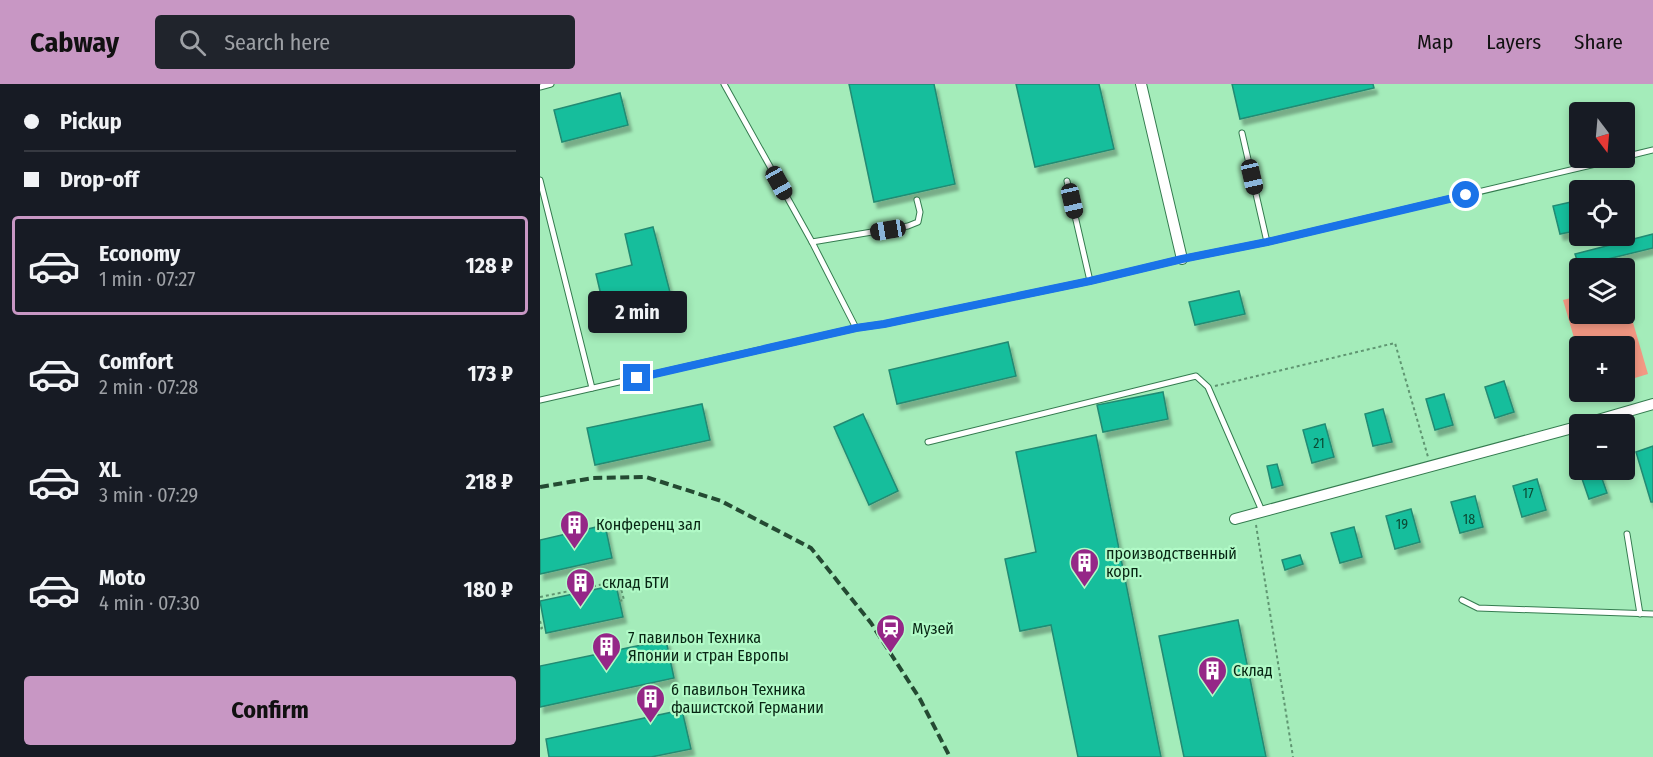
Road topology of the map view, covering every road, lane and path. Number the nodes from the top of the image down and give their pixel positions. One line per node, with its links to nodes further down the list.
1 (551, 84): 4 (lane)
2 (724, 84): 12 (lane)
3 (1142, 84): 14 (street)
4 (540, 87)
5 (1242, 133): 13 (lane)
6 (1653, 150): 7 (lane)
7 (1635, 154)
8 (1577, 168): 13 (lane)
9 (540, 180): 18 (lane)
10 (1067, 181): 15 (lane)
11 (917, 200): 12 (lane)
12 (812, 242): 16 (lane)
13 (1267, 242): 14 (lane)
14 (1182, 259): 15 (lane)
15 (1090, 281): 16 (lane)
16 (856, 328): 18 (lane)
17 (1208, 387): 23 (lane); 24 (path); 25 (lane)
18 (592, 388): 19 (lane)
19 (540, 400)
20 (1653, 404): 21 (street)
21 (1618, 414)
22 (1569, 429): 24 (street)
23 (928, 442)
24 (1430, 466): 25 (street)
25 (1258, 512): 26 (street); 35 (path)
26 (1235, 519)
27 (1627, 534): 31 (lane)
28 (540, 597): 30 (path)
29 (1462, 600): 31 (lane)
30 (620, 601)
31 (1640, 614): 32 (lane)
32 (1653, 614)
33 (540, 621): 34 (path)
34 (540, 629)
35 (1293, 757)

